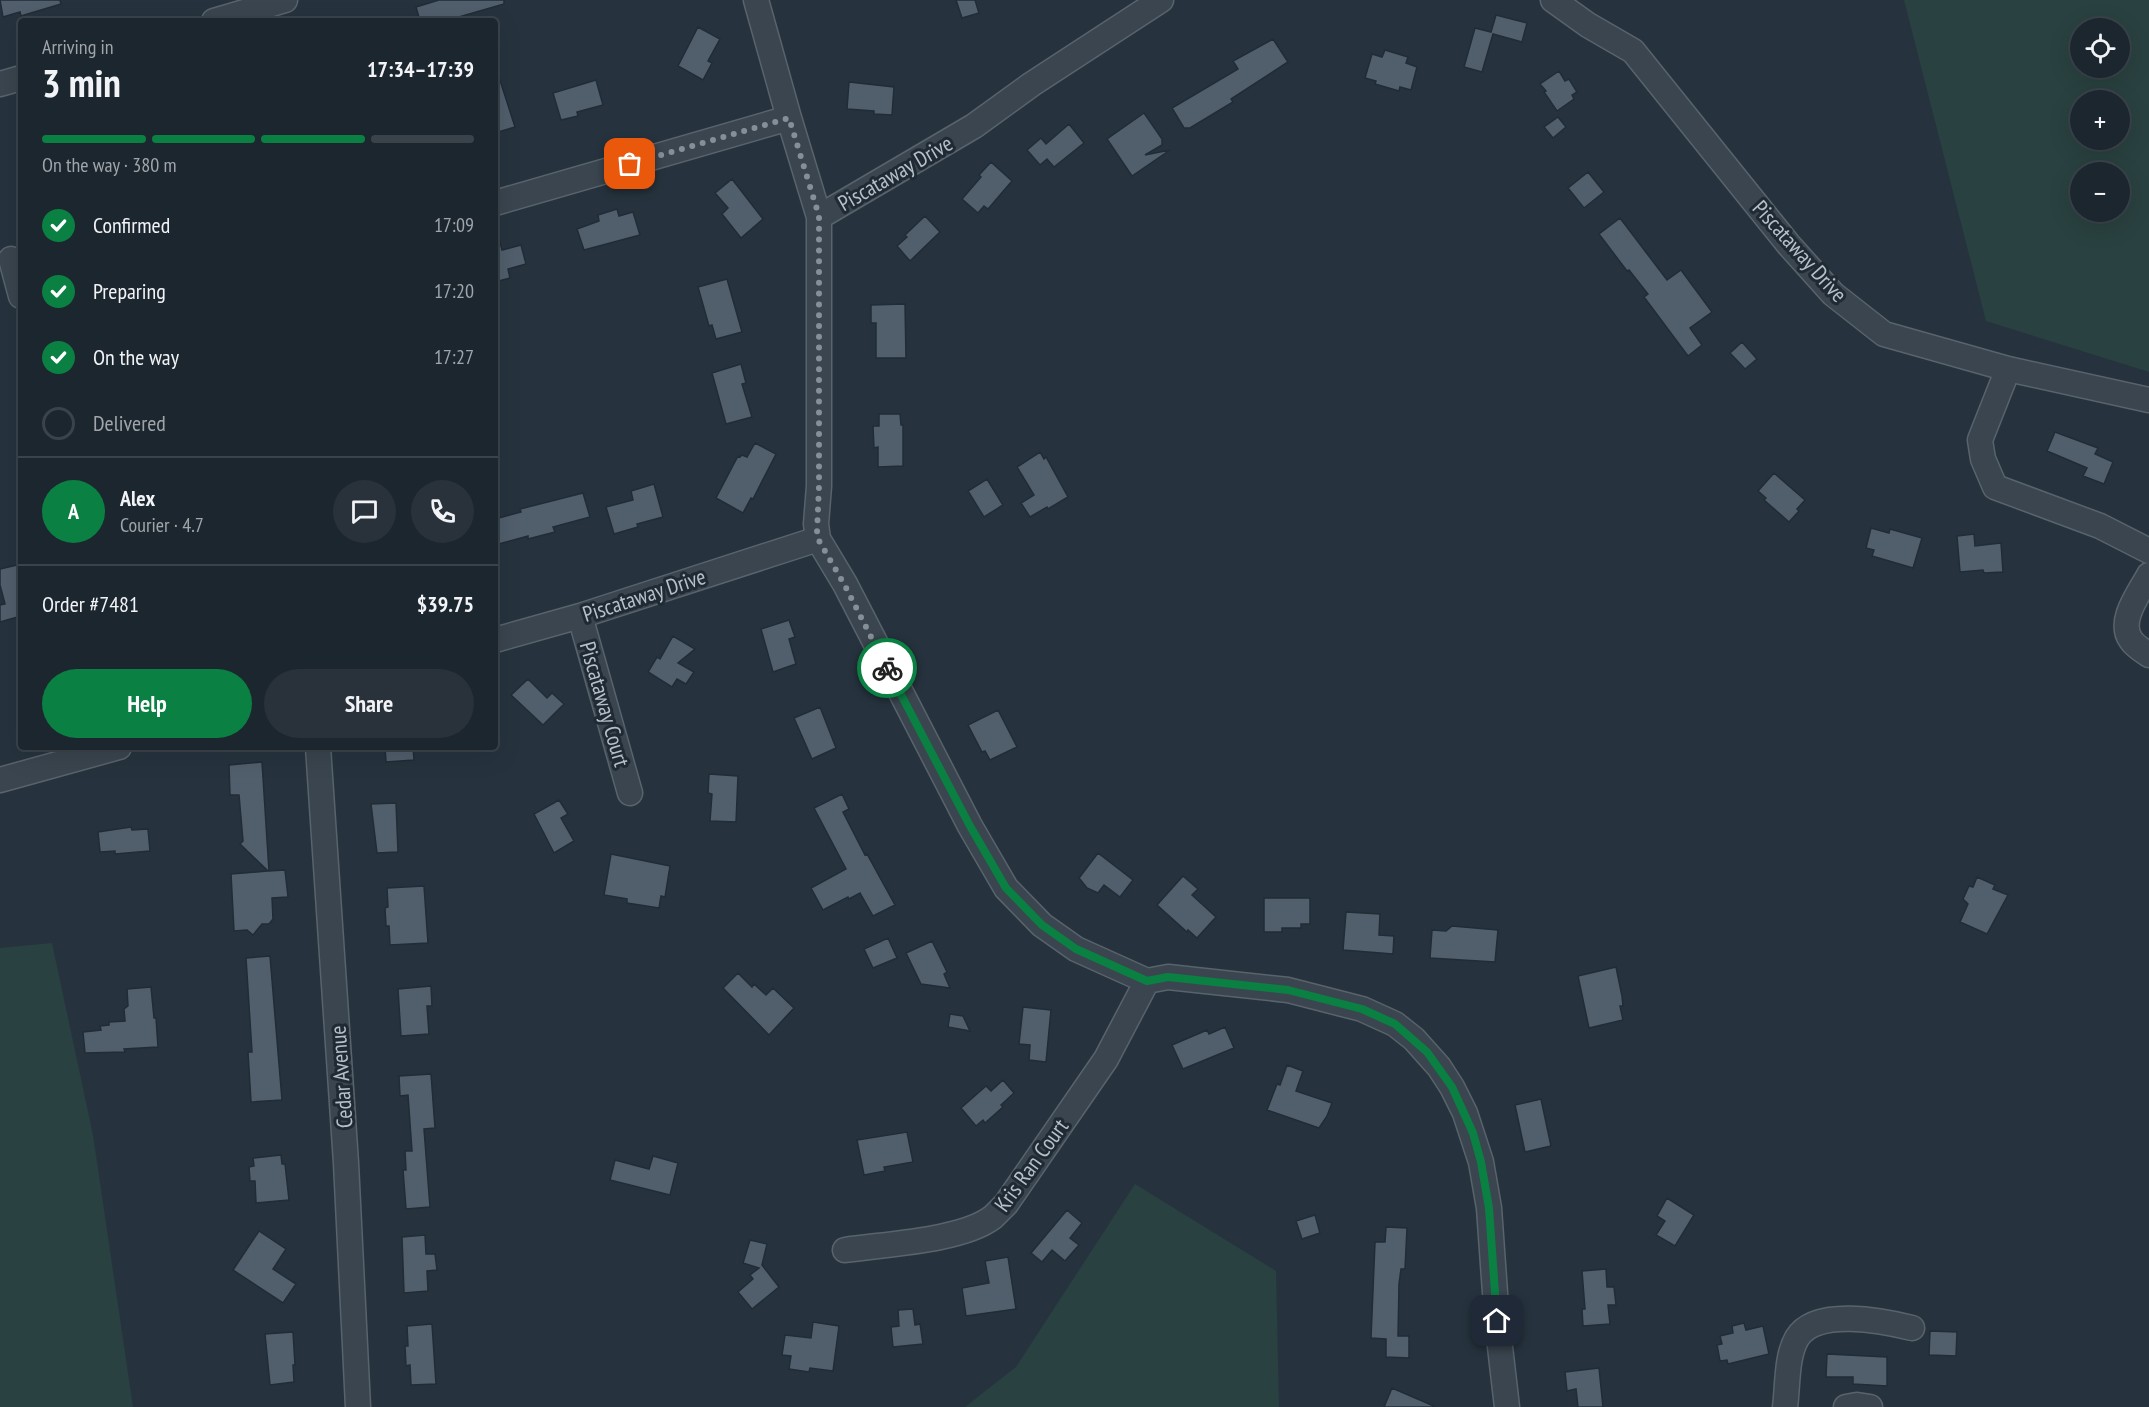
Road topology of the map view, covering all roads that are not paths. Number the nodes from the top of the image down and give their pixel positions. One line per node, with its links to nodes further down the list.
1 (285, 0): 5 (street)
2 (756, 0): 8 (street)
3 (1161, 0): 10 (street, Piscataway Drive)
4 (1553, 0): 13 (street, Piscataway Drive)
5 (224, 18)
6 (18, 79): 7 (street)
7 (0, 84)
8 (789, 118): 9 (street); 10 (street)
9 (498, 202)
10 (819, 216): 15 (street, Piscataway Drive)
11 (10, 259): 12 (street)
12 (18, 286)
13 (2008, 369): 14 (street, Piscataway Drive); 16 (street)
14 (2149, 400)
15 (818, 539): 18 (street, Piscataway Drive); 25 (street)
16 (2149, 551)
17 (2149, 575): 20 (street)
18 (580, 616): 19 (street, Piscataway Drive); 24 (street, Piscataway Court)
19 (498, 639)
20 (2149, 655)
21 (108, 750): 23 (street)
22 (318, 750): 28 (street, Cedar Avenue)
23 (0, 780)
24 (630, 793)
25 (1147, 981): 26 (street, Kris Ran Court); 29 (street)
26 (845, 1250)
27 (1912, 1328): 30 (street)
28 (358, 1407)
29 (1507, 1407)
30 (1785, 1407)
31 (1846, 1407): 32 (street)
32 (1870, 1407)

